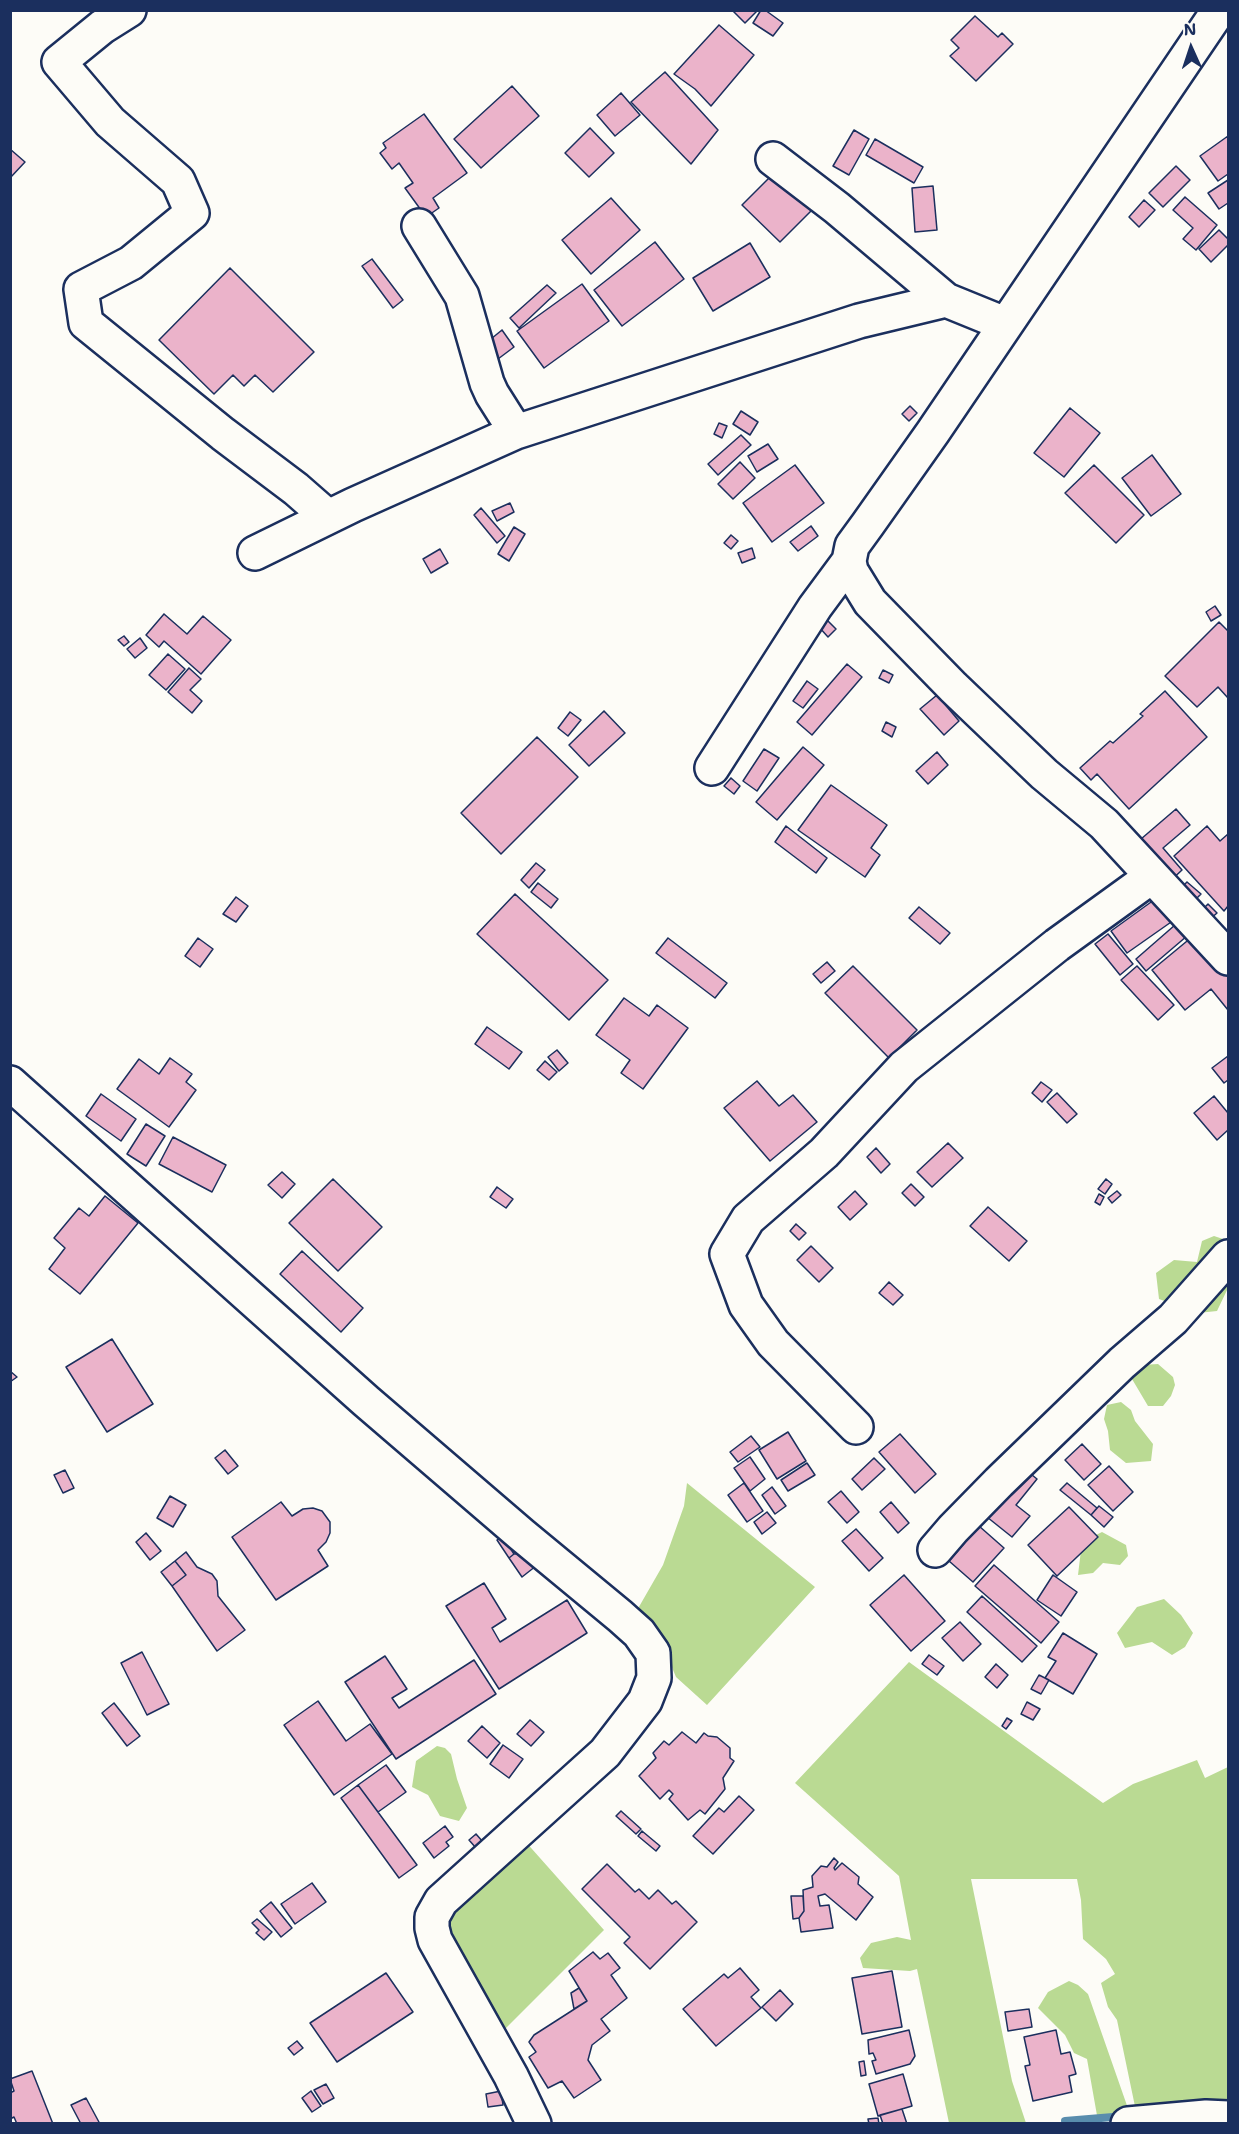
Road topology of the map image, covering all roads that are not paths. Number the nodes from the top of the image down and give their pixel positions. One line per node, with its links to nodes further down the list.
1 (129, 10): 8 (street)
2 (1219, 10): 6 (street)
3 (773, 159): 5 (street)
4 (418, 226): 7 (street)
5 (946, 300): 6 (street); 7 (street)
6 (1005, 324): 10 (street)
7 (516, 432): 8 (street)
8 (328, 517): 9 (street)
9 (255, 553)
10 (849, 561): 11 (street); 12 (street)
11 (712, 768)
12 (1152, 877): 13 (street); 16 (street)
13 (1228, 958)
14 (10, 1083): 19 (street)
15 (1228, 1257): 17 (street)
16 (856, 1427)
17 (935, 1550)
18 (1228, 2118): 20 (street)
19 (534, 2124)
20 (1128, 2124)

